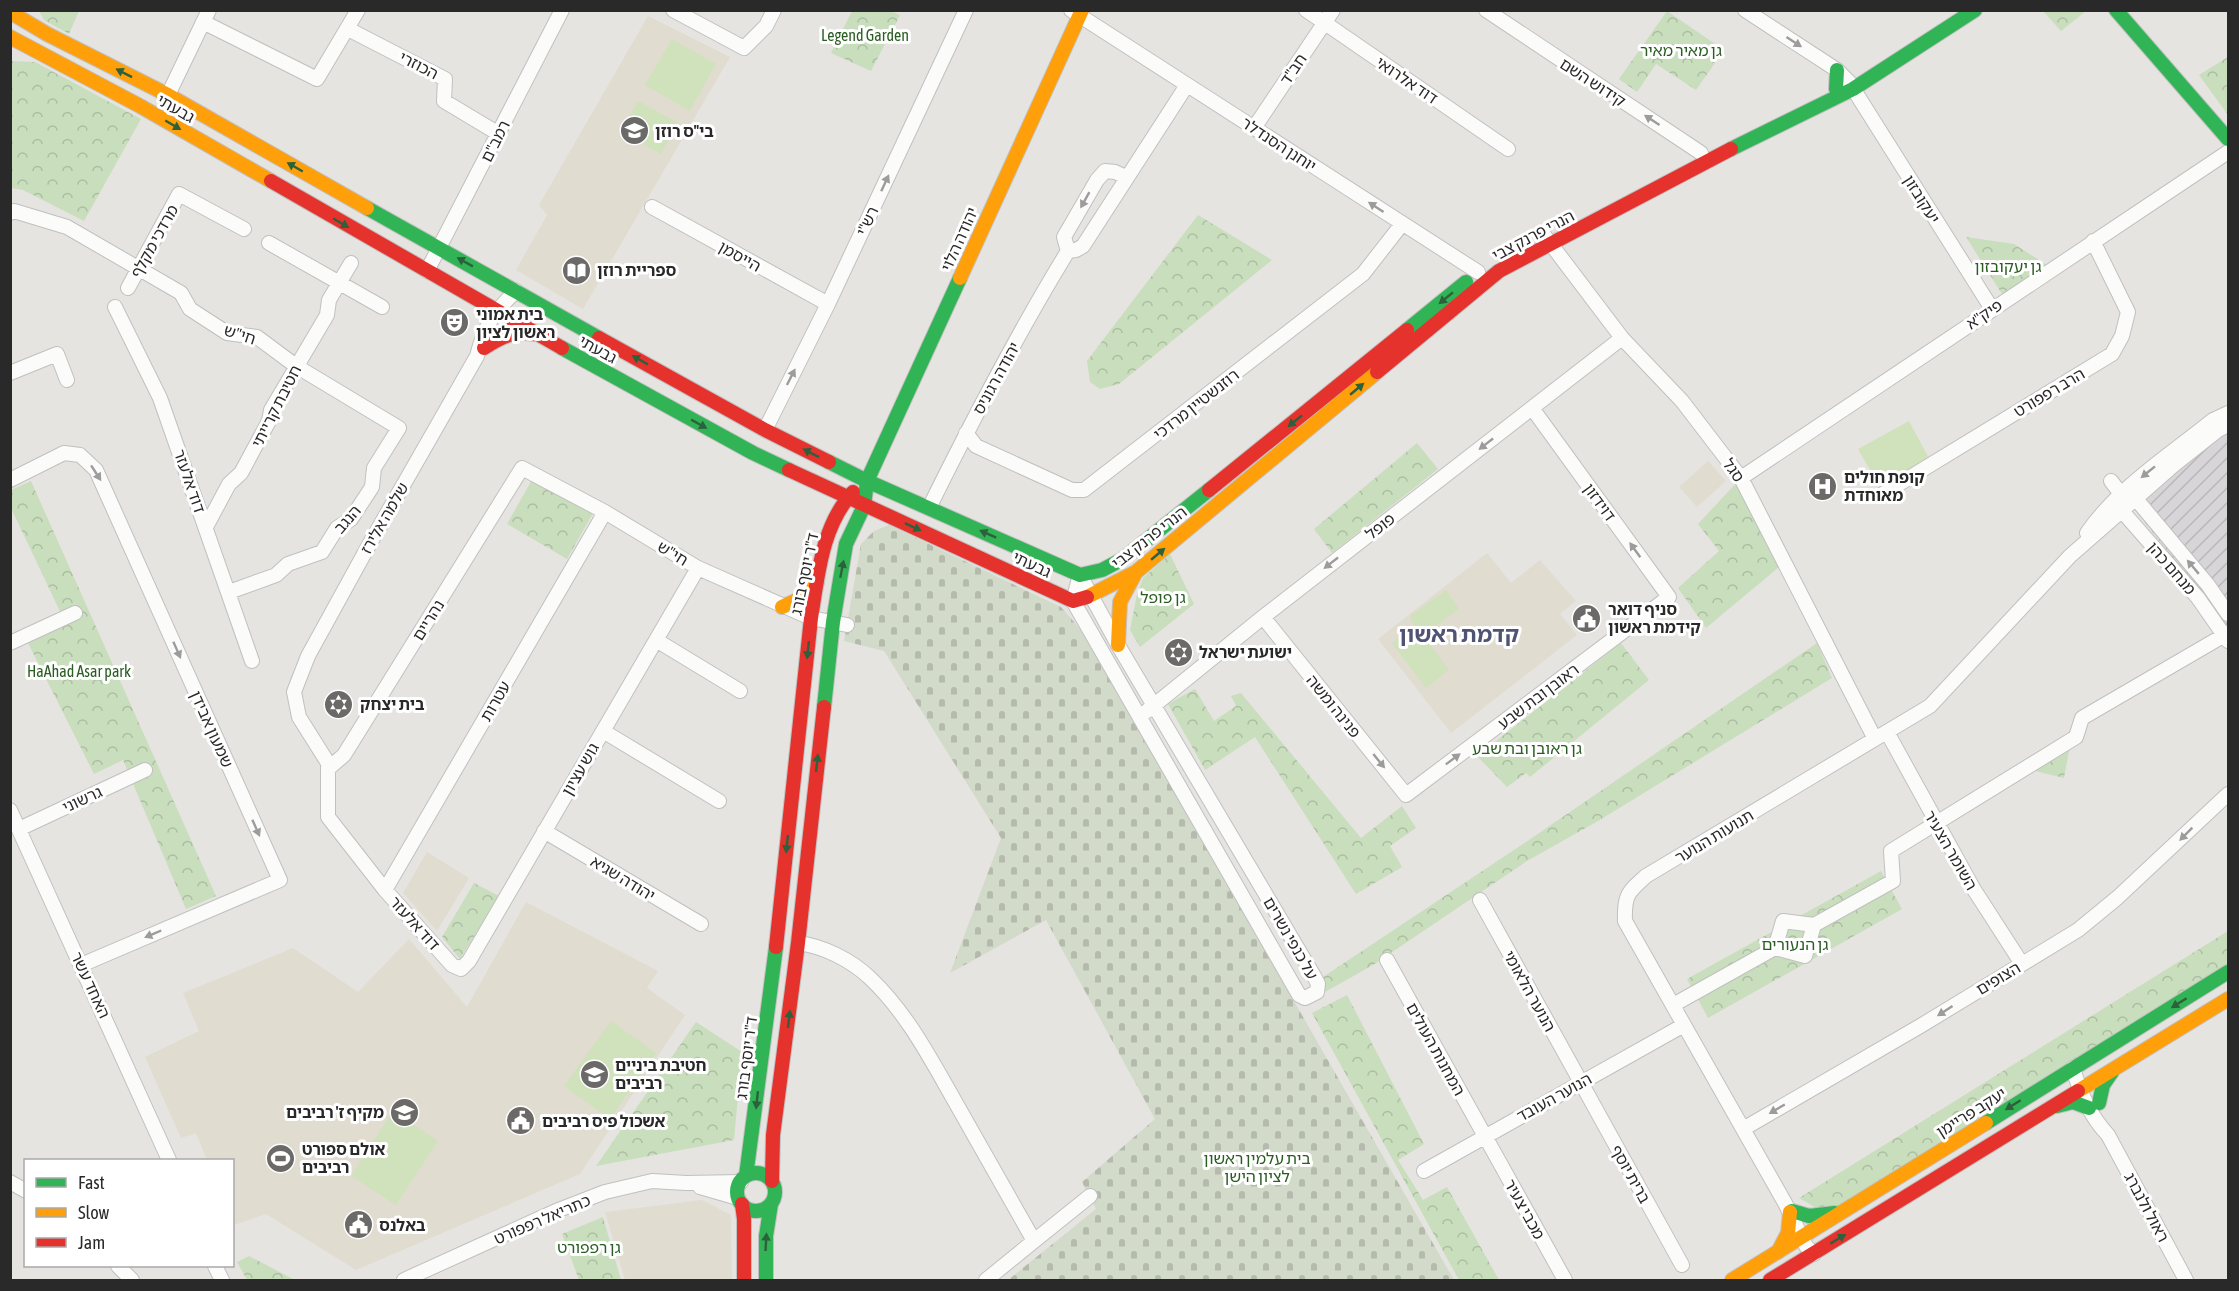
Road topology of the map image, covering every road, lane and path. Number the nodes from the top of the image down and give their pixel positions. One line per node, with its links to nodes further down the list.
1 (26, 10): 20 (street)
2 (358, 10): 19 (street)
3 (562, 10): 29 (street, רמב"ם)
4 (673, 10): 5 (street)
5 (774, 10)
6 (966, 10): 51 (street, רש"י, one-way to 6)
7 (1306, 10): 18 (street, דוד אלרואי)
8 (1333, 10): 18 (street, חב"ד)
9 (1486, 10): 33 (street, קידוש השם, one-way to 9)
10 (1745, 10): 25 (street, יעקובזון, one-way to 25)
11 (1955, 10): 25 (street, הנרי פרנק צבי)
12 (1975, 10): 25 (street, הנרי פרנק צבי)
13 (2116, 10): 30 (street)
14 (2127, 10): 27 (street)
15 (10, 12): 20 (street, גבעתי)
16 (1077, 12): 24 (street, יוחנן הסנדלר); 72 (street, יהודה הלוי)
17 (206, 16): 19 (street); 26 (street)
18 (1324, 23): 28 (street, חב"ד); 31 (street, דוד אלרואי)
19 (348, 29): 29 (street, הכוזרי)
20 (47, 34): 26 (street, גבעתי, one-way to 20)
21 (10, 37): 22 (street, גבעתי)
22 (27, 46): 23 (street); 46 (street, גבעתי, one-way to 46)
23 (10, 48)
24 (1187, 85): 28 (street, יוחנן הסנדלר); 34 (street, יהודה רגוניס)
25 (1846, 87): 33 (street, הנרי פרנק צבי); 39 (street, הנרי פרנק צבי); 54 (street, יעקובזון)
26 (168, 95): 42 (street, גבעתי, one-way to 26)
27 (2229, 127)
28 (1254, 128): 37 (street, יוחנן הסנדלר, one-way to 28)
29 (499, 134): 42 (street, רמב"ם)
30 (2229, 139)
31 (1508, 149)
32 (2229, 152): 40 (street, פיק"א)
33 (1701, 153): 39 (street, הנרי פרנק צבי)
34 (1126, 177): 43 (street, יהודה רגוניס); 43 (street, יהודה רגוניס, one-way to 43)
35 (652, 207): 51 (street, הייסמן)
36 (12, 212): 45 (street, חי"ש)
37 (1402, 224): 47 (street, יוחנן הסנדלר); 67 (street, רוזנשטיין מרדכי)
38 (244, 229): 45 (street, מרדכי מקלף)
39 (1547, 240): 47 (street, הנרי פרנק צבי); 57 (street, סגל); 86 (street, הנרי פרנק צבי, one-way to 39)
40 (2093, 241): 54 (street, פיק"א); 74 (street, הרב רפפורט)
41 (269, 243): 48 (street)
42 (439, 248): 46 (street, רמב"ם); 50 (street, גבעתי, one-way to 42)
43 (1068, 250): 67 (street, יהודה רגוניס)
44 (351, 263): 48 (street, חטיבת קרייתי)
45 (138, 270): 49 (street, מרדכי מקלף); 59 (street, חי"ש)
46 (427, 271): 55 (street, גבעתי)
47 (1478, 272): 87 (street, הנרי פרנק צבי, one-way to 87)
48 (339, 283): 53 (street); 59 (street, חטיבת קרייתי)
49 (128, 288)
50 (516, 291): 55 (street, שלמה אלירז); 66 (street, גבעתי, one-way to 50)
51 (828, 304): 66 (street, רש"י, one-way to 51)
52 (115, 307): 82 (street, דוד אלעזר)
53 (382, 307)
54 (1992, 309): 69 (street, פיק"א)
55 (502, 313): 56 (street, גבעתי); 58 (street, שלמה אלירז)
56 (538, 335): 58 (street); 75 (street, גבעתי, one-way to 75)
57 (1622, 338): 62 (street, פופל); 69 (street, סגל)
58 (481, 352): 110 (street, שלמה אלירז)
59 (296, 366): 65 (street, חי"ש); 82 (street, חטיבת קרייתי)
60 (10, 373): 61 (street)
61 (67, 381)
62 (1532, 408): 91 (street, דוידזון, one-way to 62); 96 (street, פופל, one-way to 96)
63 (2229, 413): 73 (street, תנועות הנוער, one-way to 73)
64 (2229, 425): 76 (street, תנועות הנוער)
65 (399, 428): 89 (street, הנגב)
66 (765, 430): 72 (street, גבעתי, one-way to 66)
67 (966, 433): 78 (street, יהודה רגוניס)
68 (522, 468): 80 (street, חי"ש); 110 (street, נהריים)
69 (1741, 478): 109 (street, סגל)
70 (10, 480): 128 (street, שמעון אבידן, one-way to 128)
71 (2111, 480): 73 (street)
72 (867, 481): 75 (street, ד"ר יוסף בורג); 77 (street); 78 (street, גבעתי)
73 (2121, 494): 76 (street); 79 (street); 84 (street, תנועות הנוער)
74 (1881, 495)
75 (846, 498): 77 (street, גבעתי); 88 (street, ד"ר יוסף בורג)
76 (2136, 499): 79 (street, תנועות הנוער); 95 (street, מנחם כהן, one-way to 76)
77 (864, 506): 81 (street, גבעתי); 83 (street)
78 (929, 508): 87 (street, גבעתי, one-way to 78)
79 (2122, 511): 84 (street, תנועות הנוער); 100 (street, מנחם כהן)
80 (605, 513): 85 (street, חי"ש); 120 (street, עטרות)
81 (893, 518): 83 (street); 92 (street, גבעתי, one-way to 92)
82 (206, 527): 89 (street, דוד אלעזר)
83 (846, 544): 98 (street, one-way to 83)
84 (2070, 556): 109 (street, תנועות הנוער)
85 (698, 568): 93 (street, חי"ש); 101 (street, גוש עציון)
86 (1136, 572): 90 (street, הנרי פרנק צבי); 103 (street)
87 (1080, 575): 90 (street, על כנפי נשרים); 92 (street)
88 (818, 580): 93 (street); 97 (street, ד"ר יוסף בורג)
89 (229, 592): 104 (street, דוד אלעזר)
90 (1091, 596): 92 (street); 103 (street, על כנפי נשרים)
91 (1669, 597): 113 (street, ראובן ובת שבע, one-way to 91)
92 (1073, 602): 107 (street, על כנפי נשרים)
93 (782, 607): 97 (street, חי"ש)
94 (75, 613): 102 (street)
95 (2229, 614)
96 (1263, 617): 106 (street, פופל); 113 (street, פנינה ומשה, one-way to 113)
97 (811, 618): 98 (street, חי"ש); 144 (street, ד"ר יוסף בורג, one-way to 144)
98 (833, 622): 99 (street, חי"ש); 124 (street, one-way to 98)
99 (848, 625)
100 (2228, 637): 117 (street)
101 (656, 640): 105 (street); 108 (street, גוש עציון)
102 (10, 643)
103 (1118, 645): 106 (street, על כנפי נשרים)
104 (252, 661)
105 (740, 691)
106 (1154, 705): 107 (street, פופל); 107 (street, על כנפי נשרים)
107 (1140, 716)
108 (603, 731): 114 (street); 119 (street, גוש עציון)
109 (1881, 736): 117 (street, השומר הצעיר); 132 (street, תנועות הנוער)
110 (329, 768): 116 (street, שלמה אלירז)
111 (145, 770): 118 (street, גרשוני)
112 (2229, 794): 127 (street, הצופים, one-way to 127)
113 (1406, 795)
114 (719, 801)
115 (10, 810): 118 (street, האחד עשר)
116 (328, 817): 120 (street, דוד אלעזר)
117 (1936, 824): 123 (street); 127 (street, השומר הצעיר)
118 (19, 829): 128 (street, האחד עשר)
119 (544, 831): 122 (street, יהודה שגיא); 129 (street, גוש עציון)
120 (385, 890): 129 (street, דוד אלעזר)
121 (1480, 900): 136 (street, הנוער הלאומי)
122 (701, 924)
123 (1814, 925): 125 (street); 125 (street)
124 (798, 943): 145 (street, one-way to 124); 155 (street)
125 (1775, 948): 132 (street)
126 (1387, 960): 141 (street, המחנות העולים)
127 (2022, 964): 140 (street, הצופים, one-way to 140)
128 (81, 965): 142 (street, האחד עשר)
129 (461, 969)
130 (2229, 972): 134 (street, יעקב פריימן, one-way to 134)
131 (2229, 999): 135 (street)
132 (1673, 1005): 133 (street, תנועות הנוער)
133 (1684, 1024): 136 (street, הנוער העובד); 140 (street, תנועות הנוער)
134 (2073, 1068): 137 (street, ראול ולנברג); 153 (street, יעקב פריימן, one-way to 153)
135 (2113, 1070): 137 (street); 138 (street)
136 (1581, 1083): 141 (street, הנוער העובד); 158 (street, ברית יוסף)
137 (2085, 1088): 138 (street, ראול ולנברג); 139 (street)
138 (2094, 1105): 139 (street); 170 (street, ראול ולנברג)
139 (2055, 1106): 157 (street, one-way to 139)
140 (1743, 1129): 152 (street, תנועות הנוער)
141 (1484, 1137): 143 (street, הנוער העובד); 167 (street, מכבי צעיר)
142 (168, 1159)
143 (1425, 1171)
144 (743, 1179): 145 (street); 147 (street, כתריאל רפפורט); 150 (street)
145 (772, 1181): 151 (street)
146 (10, 1182): 148 (street)
147 (686, 1183): 150 (street, כתריאל רפפורט); 163 (street, כתריאל רפפורט)
148 (24, 1190)
149 (1090, 1196): 155 (street)
150 (740, 1201): 151 (street); 164 (street)
151 (771, 1204): 165 (street, one-way to 151)
152 (1789, 1208): 153 (street); 154 (street, תנועות הנוער); 156 (street)
153 (1843, 1211): 154 (street, יעקב פריימן)
154 (1805, 1236): 156 (street, יעקב פריימן); 157 (street, תנועות הנוער)
155 (1034, 1241): 166 (street)
156 (1777, 1253): 168 (street, יעקב פריימן)
157 (1814, 1254): 169 (street)
158 (1682, 1265)
159 (119, 1267): 161 (street)
160 (215, 1267): 162 (street)
161 (132, 1281)
162 (222, 1281)
163 (404, 1281)
164 (744, 1281)
165 (766, 1281)
166 (986, 1281)
167 (1565, 1281)
168 (1732, 1281)
169 (1770, 1281)
170 (2186, 1281)

